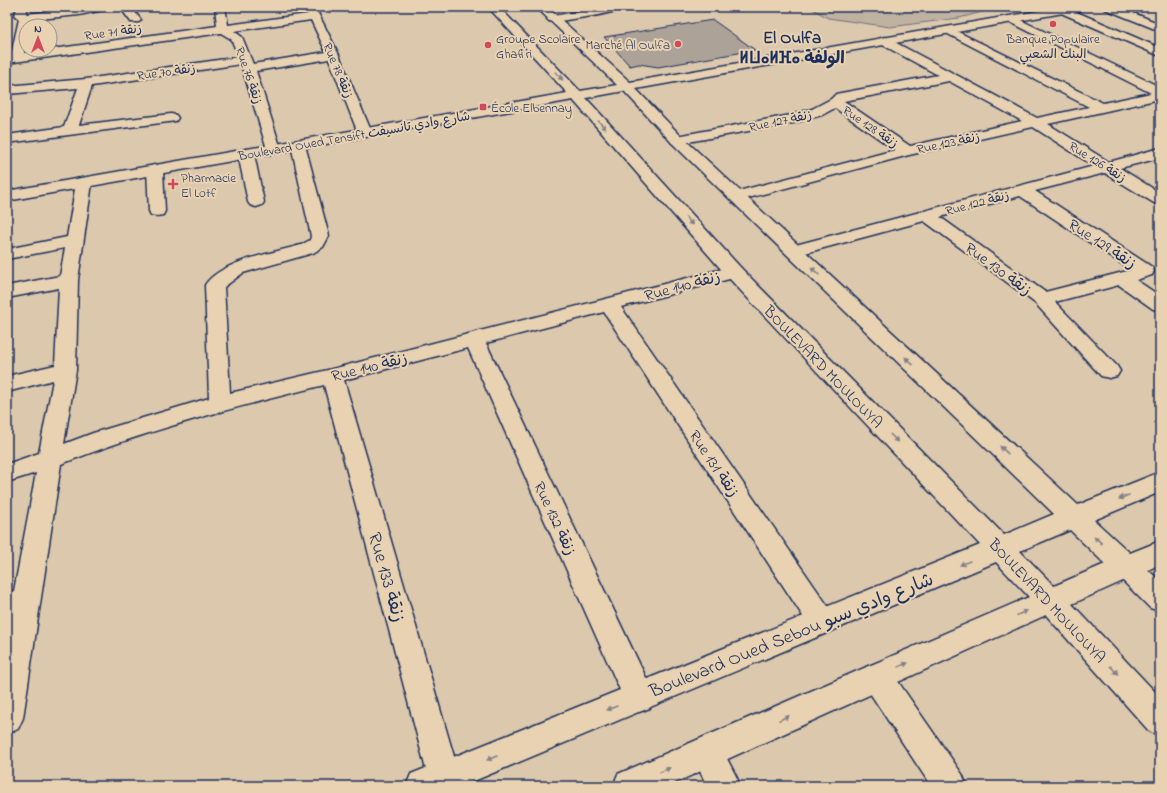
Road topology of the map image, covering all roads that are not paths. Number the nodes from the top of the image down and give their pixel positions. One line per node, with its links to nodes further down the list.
1 (104, 7): 11 (street)
2 (125, 7): 14 (street)
3 (220, 7): 16 (street, Rue 76 زنقة)
4 (493, 7): 28 (street, BOULEVARD MOULOUYA, one-way to 28)
5 (541, 7): 12 (street)
6 (621, 7): 12 (street)
7 (1080, 7): 9 (street, Boulevard Oued Tensift شارع وادي تانسيفت)
8 (1109, 7): 15 (street)
9 (1060, 8): 13 (street, Boulevard Oued Tensift شارع وادي تانسيفت); 19 (street)
10 (313, 11): 16 (street, Rue 71 زنقة); 20 (street, Rue 78 زنقة)
11 (24, 12): 21 (street)
12 (554, 19): 25 (street)
13 (1012, 19): 17 (street, Boulevard Oued Tensift شارع وادي تانسيفت); 27 (street)
14 (135, 20)
15 (1160, 28)
16 (223, 29): 21 (street, Rue 71 زنقة); 22 (street, Rue 76 زنقة)
17 (948, 30): 18 (street, Boulevard Oued Tensift شارع وادي تانسيفت); 30 (street)
18 (885, 41): 23 (street, Rue 126 زنقة); 25 (street, Boulevard Oued Tensift شارع وادي تانسيفت)
19 (1160, 52)
20 (333, 55): 22 (street, Rue 70 زنقة); 34 (street, Rue 78 زنقة)
21 (12, 58)
22 (248, 64): 24 (street, Rue 70 زنقة); 38 (street, Rue 76 زنقة)
23 (949, 77): 29 (street, Rue 127 زنقة); 32 (street, Rue 126 زنقة)
24 (86, 83): 26 (street, Rue 70 زنقة); 33 (street)
25 (626, 87): 28 (street, Boulevard Oued Tensift شارع وادي تانسيفت); 36 (street)
26 (7, 90)
27 (1160, 94): 30 (street, Rue 123 زنقة)
28 (576, 96): 34 (street, Boulevard Oued Tensift شارع وادي تانسيفت); 55 (street, BOULEVARD MOULOUYA, one-way to 55)
29 (836, 102): 36 (street, Rue 127 زنقة); 39 (street, Rue 128 زنقة)
30 (1102, 108): 32 (street, Rue 123 زنقة)
31 (171, 118): 33 (street)
32 (1036, 123): 39 (street, Rue 123 زنقة); 42 (street, Rue 126 زنقة)
33 (70, 130): 35 (street)
34 (365, 133): 37 (street, Boulevard Oued Tensift شارع وادي تانسيفت)
35 (7, 140)
36 (677, 140): 47 (street)
37 (298, 145): 38 (street, Boulevard Oued Tensift شارع وادي تانسيفت); 67 (street)
38 (274, 149): 41 (street, Boulevard Oued Tensift شارع وادي تانسيفت)
39 (907, 151): 47 (street, Rue 123 زنقة)
40 (1160, 153): 42 (street, Rue 122 زنقة)
41 (246, 154): 43 (street, Boulevard Oued Tensift شارع وادي تانسيفت); 49 (street)
42 (1107, 166): 45 (street, Rue 122 زنقة); 48 (street, Rue 126 زنقة)
43 (155, 170): 44 (street, Boulevard Oued Tensift شارع وادي تانسيفت); 50 (street)
44 (84, 183): 46 (street, Boulevard Oued Tensift شارع وادي تانسيفت); 52 (street)
45 (1029, 188): 51 (street, Rue 122 زنقة); 56 (street, Rue 129 زنقة)
46 (7, 196)
47 (737, 196): 53 (street)
48 (1160, 200)
49 (256, 202)
50 (157, 211)
51 (928, 216): 53 (street, Rue 122 زنقة); 59 (street, Rue 130 زنقة)
52 (75, 241): 54 (street); 57 (street)
53 (794, 251): 71 (street, one-way to 53)
54 (7, 254)
55 (734, 272): 60 (street, Rue 140 زنقة); 72 (street, BOULEVARD MOULOUYA, one-way to 72)
56 (1122, 279): 59 (street, Rue 130 زنقة); 61 (street, Rue 129 زنقة)
57 (69, 280): 58 (street); 63 (street)
58 (7, 292)
59 (1042, 299): 64 (street)
60 (609, 304): 62 (street, Rue 140 زنقة); 78 (street, Rue 131 زنقة)
61 (1160, 305)
62 (474, 339): 65 (street, Rue 140 زنقة); 80 (street, Rue 132 زنقة)
63 (65, 370): 66 (street); 68 (street)
64 (1109, 371)
65 (332, 376): 67 (street, Rue 140 زنقة); 84 (street, Rue 133 زنقة)
66 (7, 384)
67 (220, 403): 68 (street, Rue 140 زنقة)
68 (50, 459): 69 (street, Rue 140 زنقة); 77 (street)
69 (7, 473)
70 (1160, 482): 71 (street, Boulevard Oued Sebou شارع وادي سبو, one-way to 71)
71 (1075, 517): 72 (street, Boulevard Oued Sebou شارع وادي سبو); 74 (street, one-way to 71)
72 (1000, 548): 76 (street, BOULEVARD MOULOUYA); 78 (street, Boulevard Oued Sebou شارع وادي سبو, one-way to 78)
73 (1160, 552): 74 (street)
74 (1126, 566): 75 (street); 76 (street)
75 (1160, 599)
76 (1050, 600): 79 (street, one-way to 76); 82 (street, BOULEVARD MOULOUYA, one-way to 82)
77 (17, 603): 81 (street)
78 (822, 621): 80 (street, Boulevard Oued Sebou شارع وادي سبو)
79 (877, 677): 83 (street, one-way to 79); 87 (street)
80 (639, 697): 84 (street, Boulevard Oued Sebou شارع وادي سبو, one-way to 84)
81 (7, 718)
82 (1160, 720)
83 (707, 752): 85 (street, one-way to 83); 86 (street)
84 (434, 782)
85 (630, 786)
86 (724, 786)
87 (950, 786)

